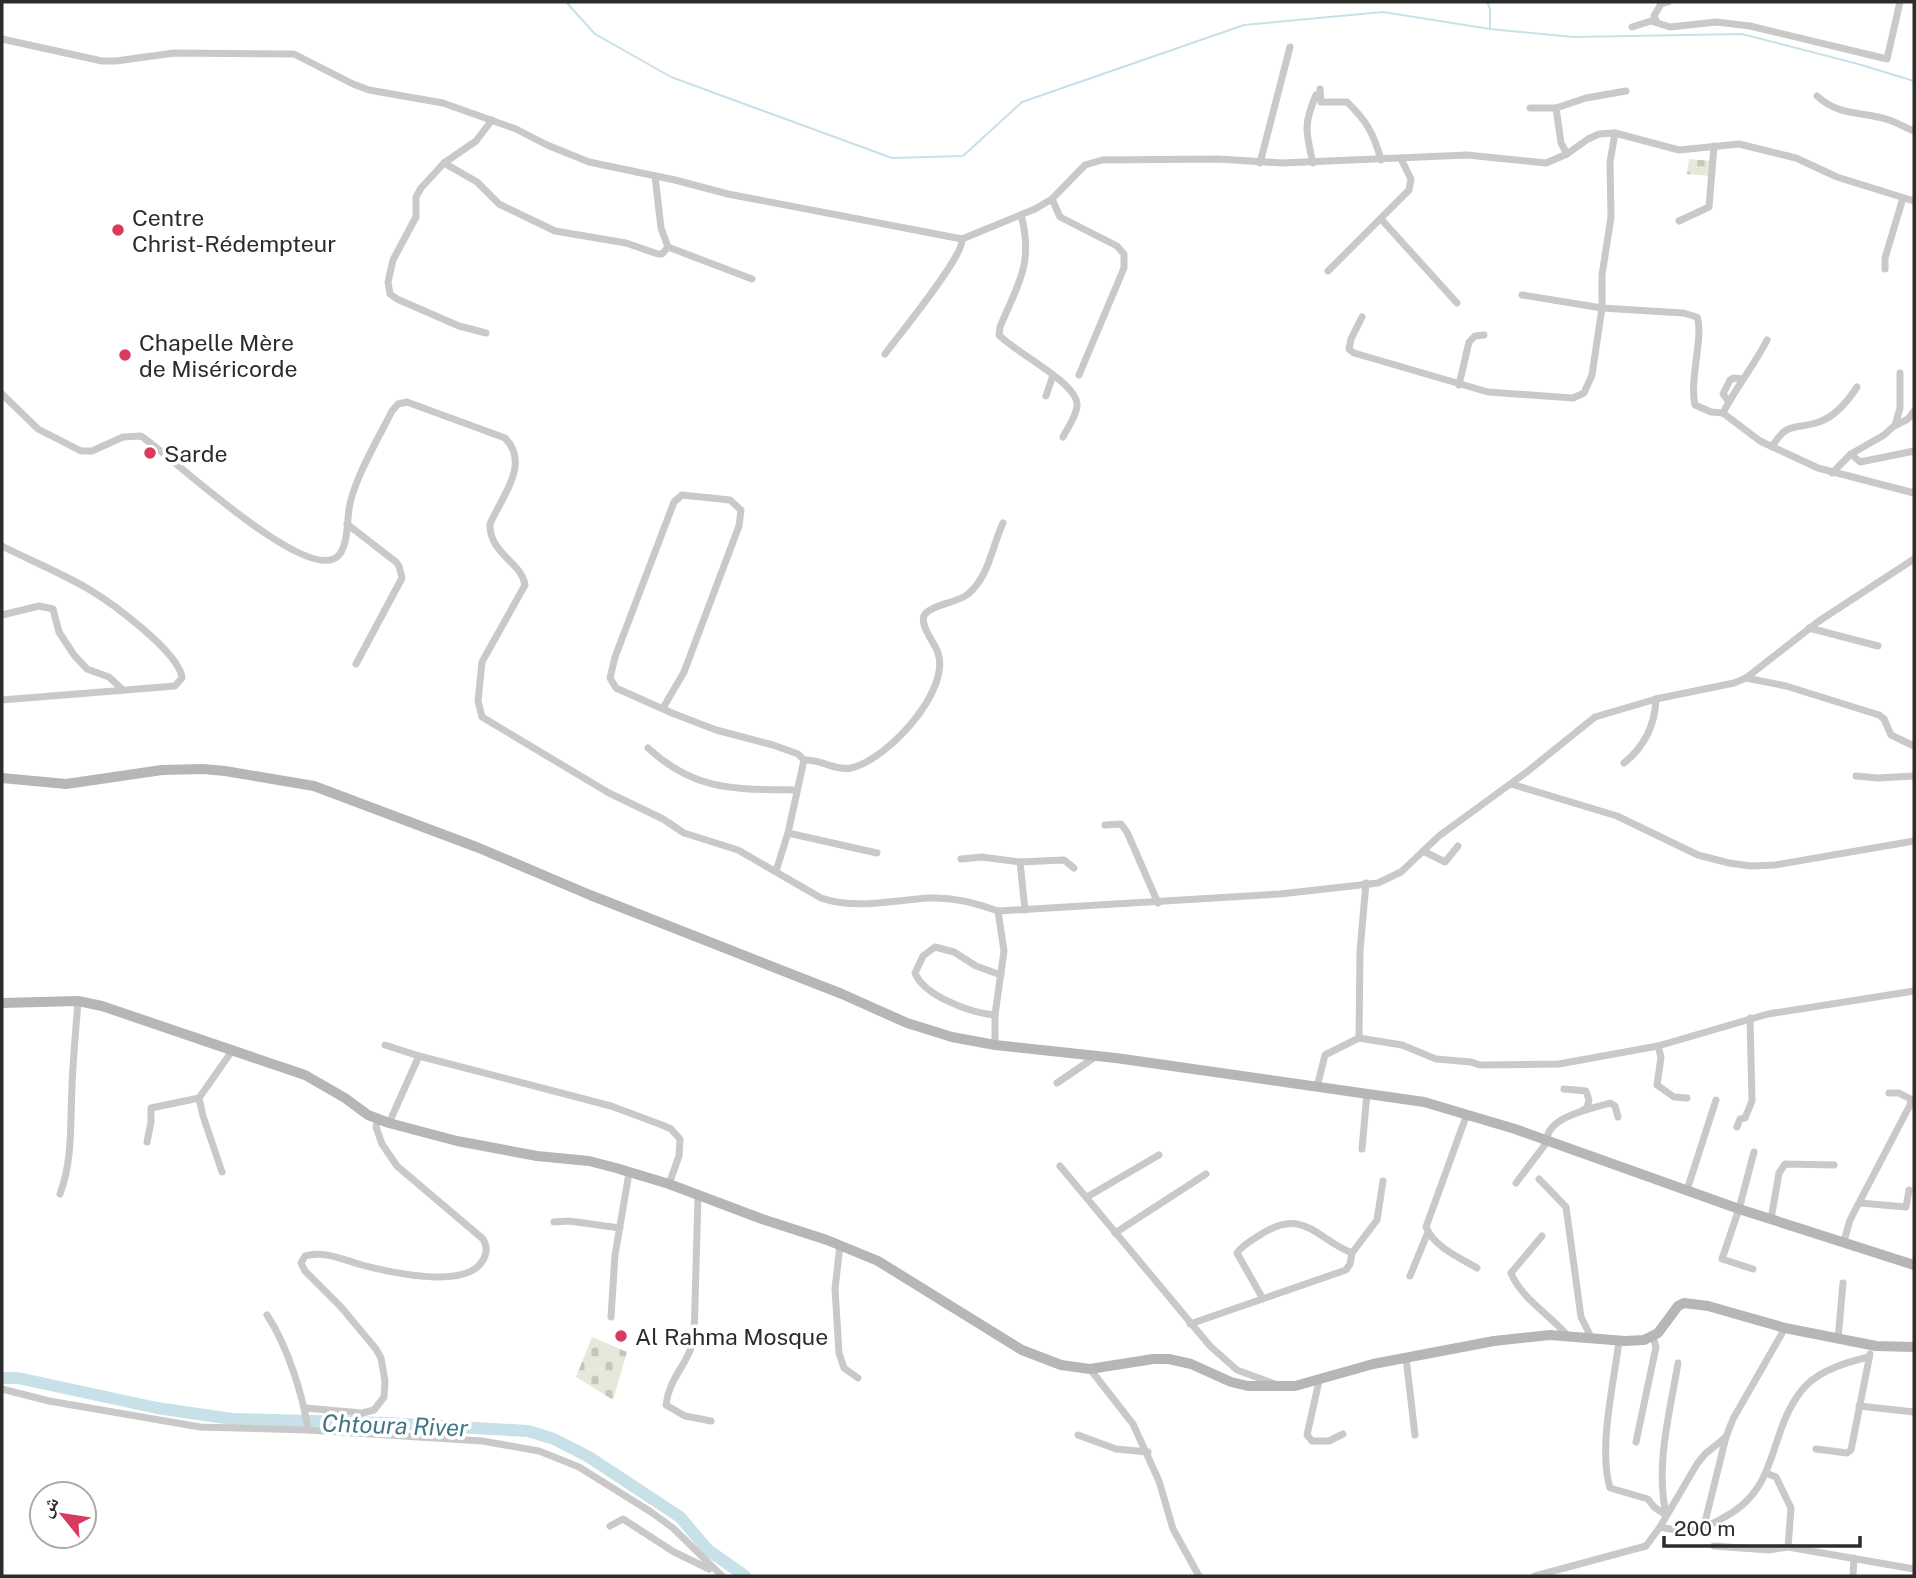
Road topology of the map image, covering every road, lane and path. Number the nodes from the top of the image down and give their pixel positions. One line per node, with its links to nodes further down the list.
1 (1668, 2): 3 (street)
2 (1900, 2): 3 (street)
3 (1657, 22): 4 (street)
4 (1632, 27)
5 (2, 39): 11 (street)
6 (1290, 47): 19 (street)
7 (1626, 91): 10 (street)
8 (1817, 96): 12 (street)
9 (1530, 108): 10 (street)
10 (1556, 108): 15 (street)
11 (492, 120): 18 (street); 21 (street)
12 (1914, 131)
13 (1615, 133): 14 (street); 15 (street); 35 (street)
14 (1714, 146): 22 (street); 27 (street)
15 (1567, 154): 16 (street)
16 (1401, 159): 17 (street); 26 (street)
17 (1381, 160): 20 (street); 20 (street)
18 (444, 163): 29 (street); 37 (street)
19 (1260, 163): 20 (street); 23 (street)
20 (1313, 163)
21 (655, 176): 28 (street); 29 (street)
22 (1903, 198): 24 (street); 30 (street)
23 (1052, 200): 25 (street); 43 (street)
24 (1914, 201)
25 (1021, 215): 28 (street); 42 (street)
26 (1381, 219): 31 (street); 34 (street)
27 (1679, 221)
28 (962, 239): 40 (street)
29 (668, 247): 32 (street)
30 (1885, 269)
31 (1328, 271)
32 (752, 279)
33 (1522, 295): 35 (street)
34 (1458, 303)
35 (1602, 308): 44 (street); 49 (street)
36 (1362, 317): 44 (street)
37 (486, 333)
38 (1484, 335): 44 (street)
39 (1767, 340): 49 (street)
40 (885, 354)
41 (1900, 373): 50 (street)
42 (1053, 375): 47 (street); 51 (street)
43 (1079, 375)
44 (1459, 384)
45 (1857, 387): 52 (street)
46 (2, 394): 58 (street)
47 (1046, 396)
48 (1914, 411): 50 (street)
49 (1723, 413): 52 (street)
50 (1895, 425): 54 (street)
51 (1063, 437)
52 (1772, 447): 55 (street)
53 (1914, 452): 54 (street)
54 (1851, 454): 55 (street)
55 (1832, 473): 56 (street)
56 (1914, 493)
57 (1003, 523): 72 (street)
58 (347, 524): 64 (street); 88 (street)
59 (2, 546): 66 (street)
60 (1914, 559): 62 (street)
61 (2, 615): 66 (street)
62 (1809, 628): 63 (street); 65 (street)
63 (1878, 646)
64 (356, 664)
65 (1746, 678): 67 (street); 70 (street)
66 (123, 690): 68 (street)
67 (1657, 699): 73 (street); 77 (street)
68 (2, 701)
69 (663, 708): 69 (street); 72 (street)
70 (1914, 746)
71 (648, 748): 78 (street)
72 (804, 760): 78 (street)
73 (1624, 764)
74 (1856, 776): 75 (street)
75 (1914, 776)
76 (2, 778): 101 (street)
77 (1511, 784): 81 (street); 83 (street)
78 (796, 790): 80 (street)
79 (1105, 825): 90 (street)
80 (788, 833): 84 (street); 88 (street)
81 (1914, 841)
82 (1458, 846): 83 (street)
83 (1423, 851): 89 (street)
84 (877, 853)
85 (961, 859): 86 (street)
86 (1020, 862): 87 (street); 91 (street)
87 (1074, 868)
88 (776, 871): 92 (street)
89 (1366, 883): 90 (street); 99 (street)
90 (1158, 903): 91 (street)
91 (1025, 910): 92 (street)
92 (999, 911): 93 (street)
93 (1000, 975): 97 (street); 97 (street)
94 (1914, 991): 98 (street)
95 (78, 1001): 96 (street); 103 (street); 136 (street)
96 (2, 1003)
97 (995, 1015): 101 (street)
98 (1750, 1017): 102 (street); 119 (street)
99 (1359, 1038): 102 (street); 107 (street)
100 (386, 1045): 104 (street)
101 (995, 1045): 105 (street)
102 (1658, 1046): 112 (street)
103 (232, 1051): 111 (street); 118 (street)
104 (419, 1056): 118 (street); 133 (street)
105 (1096, 1056): 106 (street); 107 (street)
106 (1057, 1083)
107 (1317, 1087): 109 (street)
108 (1564, 1089): 115 (street)
109 (1367, 1093): 116 (street); 122 (street)
110 (1889, 1093): 114 (street)
111 (199, 1098): 120 (street); 127 (street)
112 (1687, 1098)
113 (1716, 1100): 134 (street)
114 (1913, 1100): 139 (street)
115 (1577, 1113): 117 (street); 121 (street)
116 (1467, 1114): 121 (street); 144 (street)
117 (1618, 1117)
118 (384, 1121): 128 (street); 177 (street)
119 (1737, 1127)
120 (147, 1142)
121 (1547, 1142): 132 (street); 134 (street)
122 (1362, 1149)
123 (1755, 1152): 140 (street)
124 (1159, 1155): 138 (street)
125 (1834, 1165): 141 (street)
126 (1060, 1166): 138 (street)
127 (222, 1172)
128 (629, 1172): 133 (street); 143 (street)
129 (1206, 1174): 145 (street)
130 (1539, 1179): 162 (street)
131 (1383, 1181): 149 (street)
132 (1516, 1183)
133 (668, 1184): 137 (street)
134 (1687, 1190): 140 (street)
135 (1909, 1190): 139 (street)
136 (60, 1194)
137 (698, 1195): 148 (street); 178 (street)
138 (1087, 1198): 145 (street)
139 (1860, 1203): 147 (street)
140 (1739, 1209): 141 (street); 152 (street)
141 (1771, 1219): 147 (street)
142 (554, 1222): 143 (street)
143 (620, 1228): 157 (street)
144 (1428, 1232): 151 (street); 153 (street)
145 (1115, 1233): 158 (street)
146 (1542, 1236): 160 (street)
147 (1844, 1241): 150 (street)
148 (840, 1245): 170 (street); 171 (street)
149 (1352, 1253): 155 (street); 155 (street)
150 (1914, 1265)
151 (1477, 1268)
152 (1753, 1269)
153 (1410, 1276)
154 (1843, 1283): 163 (street)
155 (1263, 1298): 158 (street)
156 (267, 1315): 177 (street)
157 (611, 1317)
158 (1190, 1324): 173 (street)
159 (1785, 1328): 161 (street); 163 (street); 182 (street)
160 (1567, 1335): 162 (street); 168 (street)
161 (1653, 1337): 164 (street); 183 (street)
162 (1592, 1339): 164 (street)
163 (1838, 1339): 165 (street)
164 (1619, 1341): 187 (street)
165 (1875, 1346): 166 (street); 167 (street)
166 (1914, 1347)
167 (1869, 1357): 175 (street); 186 (street)
168 (1406, 1358): 172 (street); 181 (street)
169 (1678, 1363): 187 (street)
170 (1090, 1369): 173 (street); 185 (street)
171 (858, 1378)
172 (1319, 1381): 173 (street); 179 (street)
173 (1283, 1387)
174 (2, 1389): 177 (street)
175 (1859, 1406): 176 (street); 184 (street)
176 (1914, 1412)
177 (307, 1420): 196 (street)
178 (711, 1422)
179 (1343, 1434)
180 (1078, 1435): 185 (street)
181 (1415, 1435)
182 (1726, 1437): 187 (street); 188 (street)
183 (1636, 1442)
184 (1815, 1449)
185 (1148, 1452): 197 (street)
186 (1766, 1473): 190 (street); 192 (street)
187 (1666, 1515): 190 (street)
188 (1705, 1522)
189 (610, 1526): 196 (street)
190 (1660, 1528): 198 (street)
191 (1714, 1546): 192 (street)
192 (1788, 1547): 193 (street)
193 (1854, 1558): 194 (street); 199 (street)
194 (1900, 1566): 195 (street); 200 (street)
195 (1914, 1569)
196 (721, 1575)
197 (1199, 1576)
198 (1535, 1576)
199 (1853, 1576)
200 (1899, 1576)

